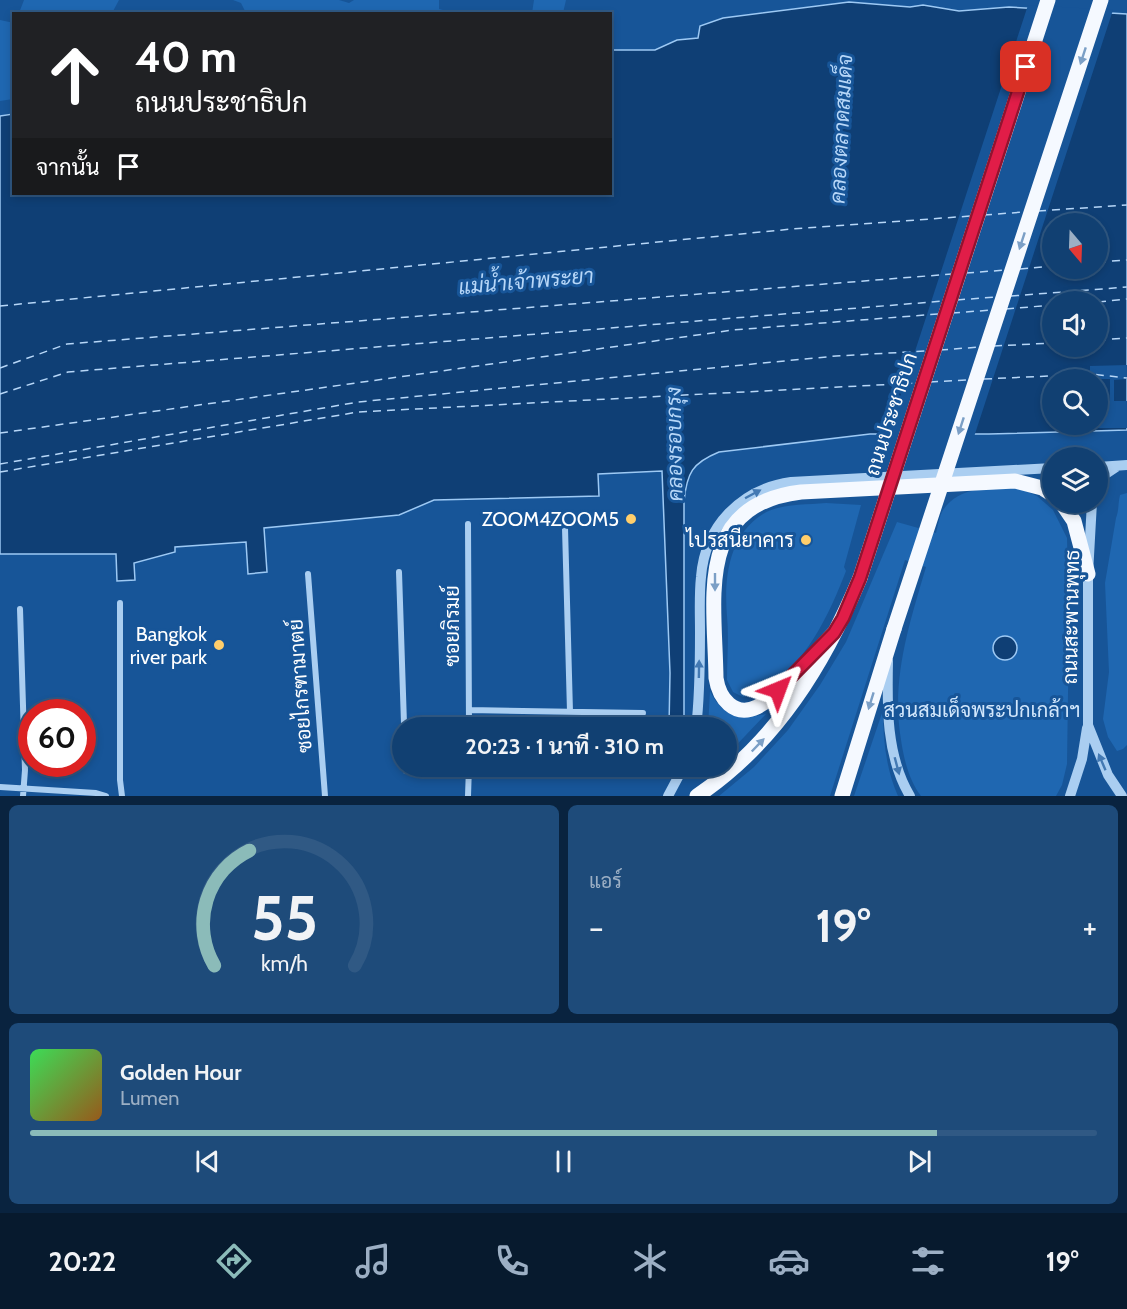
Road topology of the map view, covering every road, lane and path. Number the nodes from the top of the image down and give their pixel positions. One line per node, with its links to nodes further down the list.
1 (1048, 0): 14 (main road, ถนนประชาธิปก, bridge)
2 (1101, 0): 15 (main road, one-way to 15, bridge)
3 (1042, 469): 21 (street, one-way to 3)
4 (1042, 488): 14 (main road, one-way to 14)
5 (1069, 513): 11 (main road)
6 (1091, 513): 11 (street, ถนนสะพานพุทธ)
7 (468, 524): 16 (street, ซอยภิรมย์)
8 (565, 528): 17 (street)
9 (399, 572): 19 (street)
10 (308, 574): 30 (street, ซอยไกรฑามาตย์)
11 (1088, 574): 22 (street, ถนนสะพานพุทธ)
12 (120, 603): 29 (street)
13 (20, 609): 26 (street)
14 (834, 633): 33 (main road, ถนนประชาธิปก, one-way to 14)
15 (889, 645): 34 (main road, one-way to 34); 35 (street, one-way to 35)
16 (469, 710): 17 (street); 20 (street, ซอยภิรมย์)
17 (570, 712): 18 (street)
18 (643, 713)
19 (404, 717)
20 (469, 717)
21 (697, 717)
22 (1088, 724): 36 (street); 37 (street, ถนนสะพานพุทธ, one-way to 22)
23 (469, 777): 31 (street)
24 (678, 777): 32 (street)
25 (0, 787): 26 (street)
26 (24, 788): 27 (street); 28 (street)
27 (24, 796)
28 (106, 796)
29 (122, 796)
30 (325, 796)
31 (468, 796)
32 (668, 796)
33 (697, 796)
34 (842, 796)
35 (910, 796)
36 (1070, 796)
37 (1122, 796)

